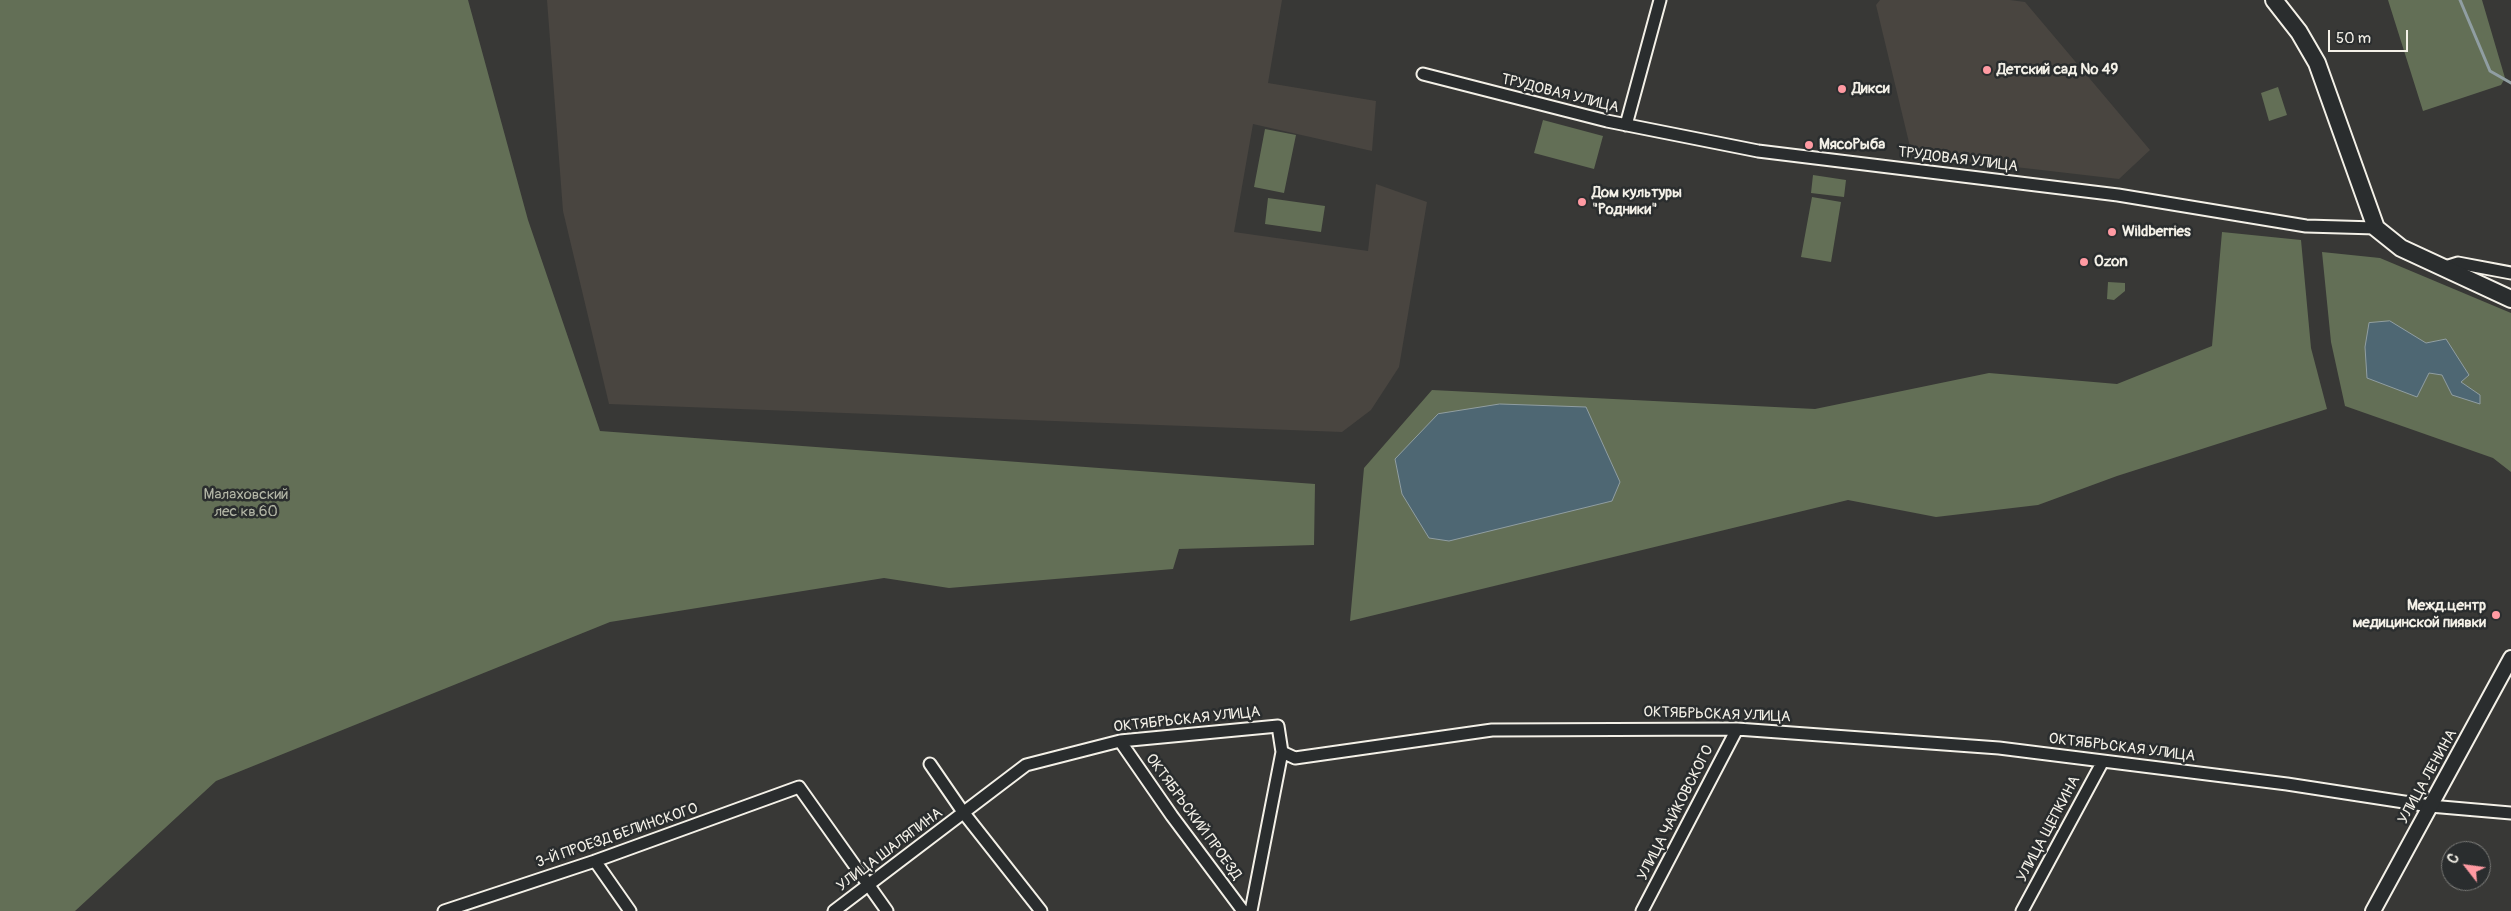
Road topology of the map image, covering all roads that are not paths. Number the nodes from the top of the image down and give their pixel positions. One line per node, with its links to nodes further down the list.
1 (1660, 0): 4 (street)
2 (2274, 0): 5 (main road)
3 (1423, 74): 4 (street, ТРУДОВАЯ УЛИЦА)
4 (1626, 125): 5 (street, ТРУДОВАЯ УЛИЦА)
5 (2376, 228): 6 (main road)
6 (2442, 268): 7 (street); 8 (main road)
7 (2511, 273)
8 (2511, 299)
9 (2511, 658): 15 (street, УЛИЦА ЛЕНИНА)
10 (1737, 729): 12 (street, ОКТЯБРЬСКАЯ УЛИЦА); 13 (street, ОКТЯБРЬСКАЯ УЛИЦА); 27 (street, УЛИЦА ЧАЙКОВСКОГО)
11 (1120, 741): 12 (street, ОКТЯБРЬСКАЯ УЛИЦА); 16 (street, ОКТЯБРЬСКАЯ УЛИЦА); 25 (street, ОКТЯБРЬСКИЙ ПРОЕЗД)
12 (1282, 752): 26 (street, ОКТЯБРЬСКИЙ ПРОЕЗД)
13 (2103, 761): 15 (street, ОКТЯБРЬСКАЯ УЛИЦА); 28 (street, УЛИЦА ЩЕПКИНА)
14 (930, 764): 16 (street)
15 (2430, 806): 17 (street, ОКТЯБРЬСКАЯ УЛИЦА); 29 (street, УЛИЦА ЛЕНИНА)
16 (963, 812): 19 (street, УЛИЦА ШАЛЯПИНА); 24 (street)
17 (2511, 813)
18 (595, 861): 19 (street, 3-Й ПРОЕЗД БЕЛИНСКОГО); 20 (street, 3-Й ПРОЕЗД БЕЛИНСКОГО); 21 (street)
19 (869, 886): 22 (street, УЛИЦА ШАЛЯПИНА); 23 (street)
20 (444, 911)
21 (630, 911)
22 (834, 911)
23 (886, 911)
24 (1041, 911)
25 (1243, 911)
26 (1250, 911)
27 (1642, 911)
28 (2022, 911)
29 (2373, 911)

